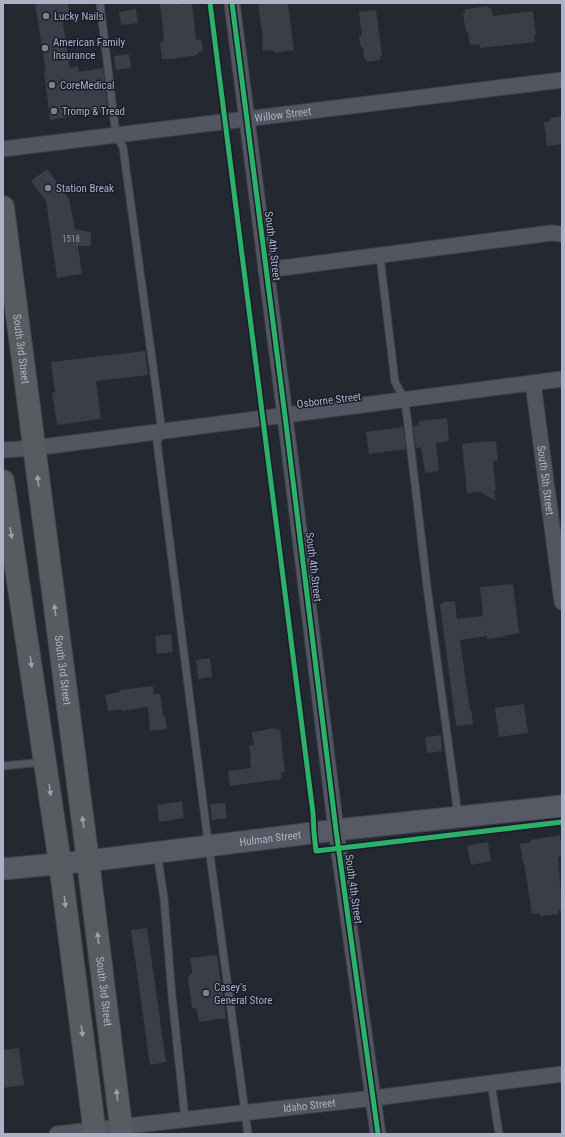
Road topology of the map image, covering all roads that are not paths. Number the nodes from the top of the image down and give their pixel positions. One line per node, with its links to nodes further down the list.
1 (100, 3): 5 (lane)
2 (232, 3): 4 (street, South 4th Street)
3 (562, 80): 4 (street, Willow Street)
4 (247, 119): 5 (street, Willow Street); 10 (street, South 4th Street)
5 (116, 135): 6 (street, Willow Street); 16 (lane)
6 (3, 149)
7 (3, 207): 11 (highway, South 3rd Street)
8 (562, 234): 9 (street)
9 (380, 256): 10 (street); 14 (lane)
10 (266, 270): 15 (street, South 4th Street)
11 (8, 287): 17 (highway, South 3rd Street)
12 (562, 380): 13 (street, Osborne Street)
13 (534, 383): 14 (street, Osborne Street); 21 (street, South 5th Street)
14 (405, 400): 15 (street, Osborne Street); 25 (lane)
15 (285, 416): 16 (street, Osborne Street); 26 (street, South 4th Street)
16 (162, 432): 17 (street, Osborne Street); 27 (lane)
17 (34, 448): 18 (street, Osborne Street); 29 (highway, South 3rd Street, one-way to 17)
18 (3, 450)
19 (3, 481): 20 (highway, one-way to 20)
20 (10, 574): 22 (highway, one-way to 22)
21 (562, 602)
22 (45, 762): 23 (lane); 30 (highway, one-way to 30)
23 (3, 766)
24 (562, 806): 25 (street, Hulman Street)
25 (458, 817): 26 (street, Hulman Street)
26 (336, 830): 27 (street, Hulman Street); 34 (street, South 4th Street)
27 (209, 846): 28 (street, Hulman Street); 35 (lane)
28 (157, 852): 29 (street, Hulman Street); 36 (lane)
29 (88, 861): 30 (street, Hulman Street); 37 (highway, South 3rd Street, one-way to 29)
30 (60, 863): 31 (street, Hulman Street); 38 (highway, one-way to 38)
31 (3, 869)
32 (562, 1074): 33 (street, Idaho Street)
33 (491, 1083): 34 (street, Idaho Street); 42 (lane)
34 (374, 1098): 35 (street, Idaho Street); 41 (street, South 4th Street)
35 (245, 1113): 36 (street, Idaho Street); 40 (lane)
36 (185, 1120): 37 (street, Idaho Street)
37 (121, 1130): 38 (street, Idaho Street)
38 (95, 1132): 39 (street, Idaho Street)
39 (57, 1134)
40 (248, 1134)
41 (378, 1134)
42 (499, 1134)

